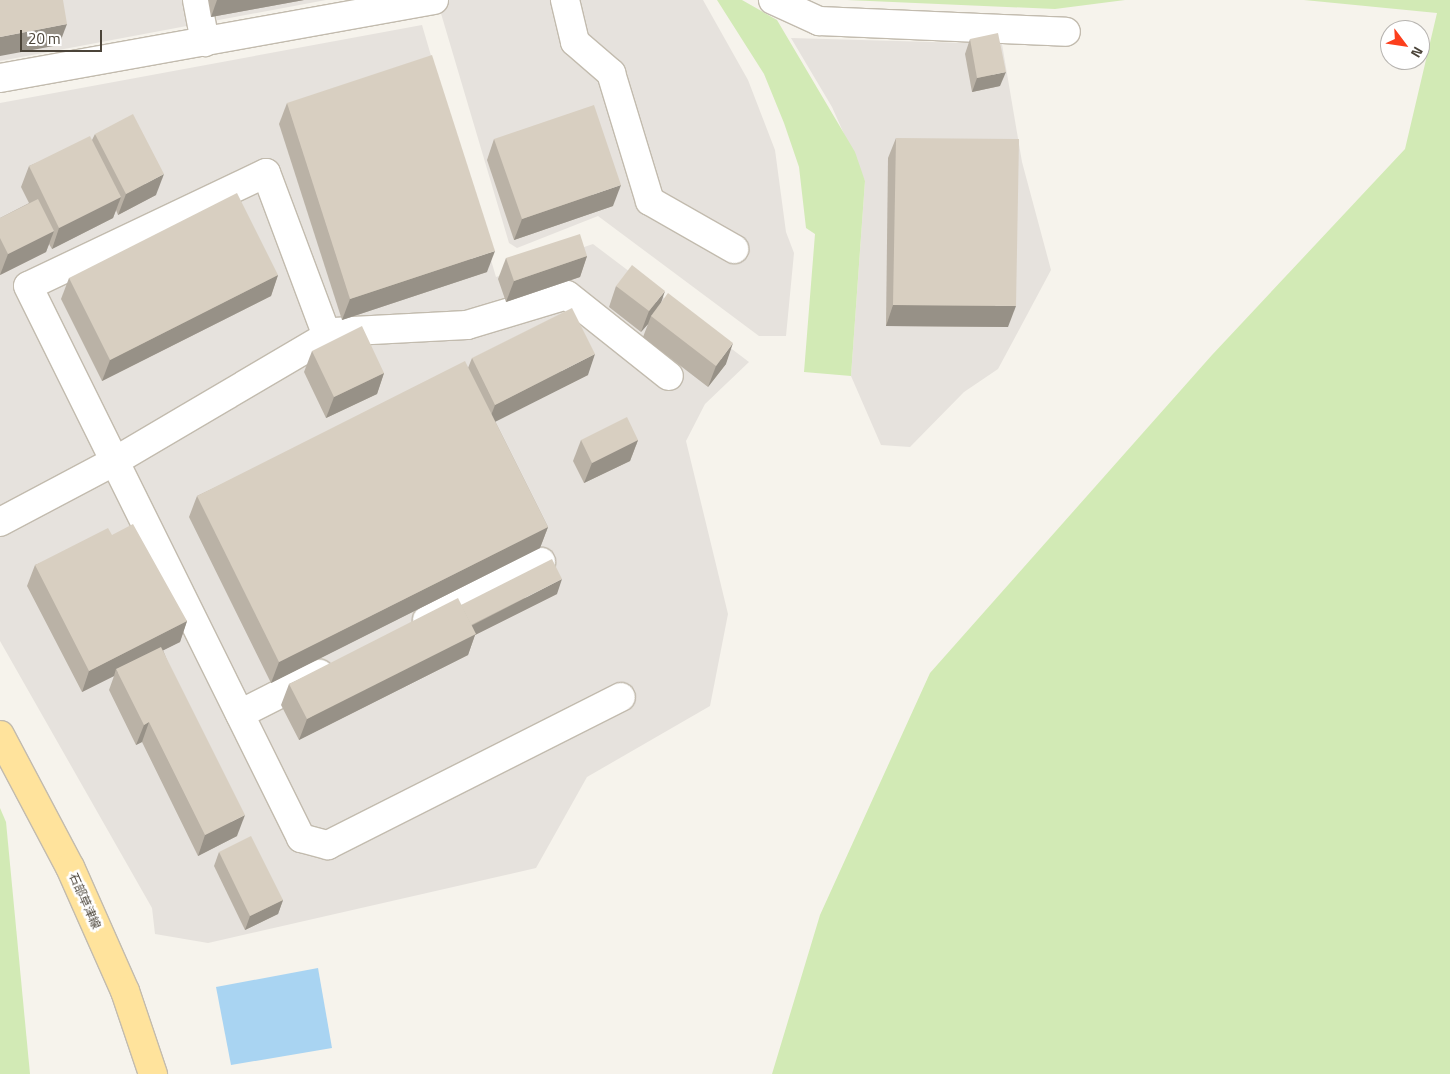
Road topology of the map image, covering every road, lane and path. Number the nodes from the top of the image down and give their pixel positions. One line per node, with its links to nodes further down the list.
1 (197, 0): 6 (street)
2 (434, 0): 6 (street)
3 (565, 0): 8 (street)
4 (773, 0): 5 (street)
5 (1066, 32)
6 (204, 42): 7 (street)
7 (0, 78)
8 (734, 249)
9 (328, 336): 10 (street); 11 (street); 11 (street)
10 (669, 376)
11 (115, 461): 12 (street); 17 (street)
12 (0, 522)
13 (541, 562): 14 (street)
14 (400, 634)
15 (346, 660): 17 (street)
16 (621, 697): 17 (street)
17 (240, 714)
18 (0, 735): 19 (main road, 石部草津線)
19 (153, 1074)

